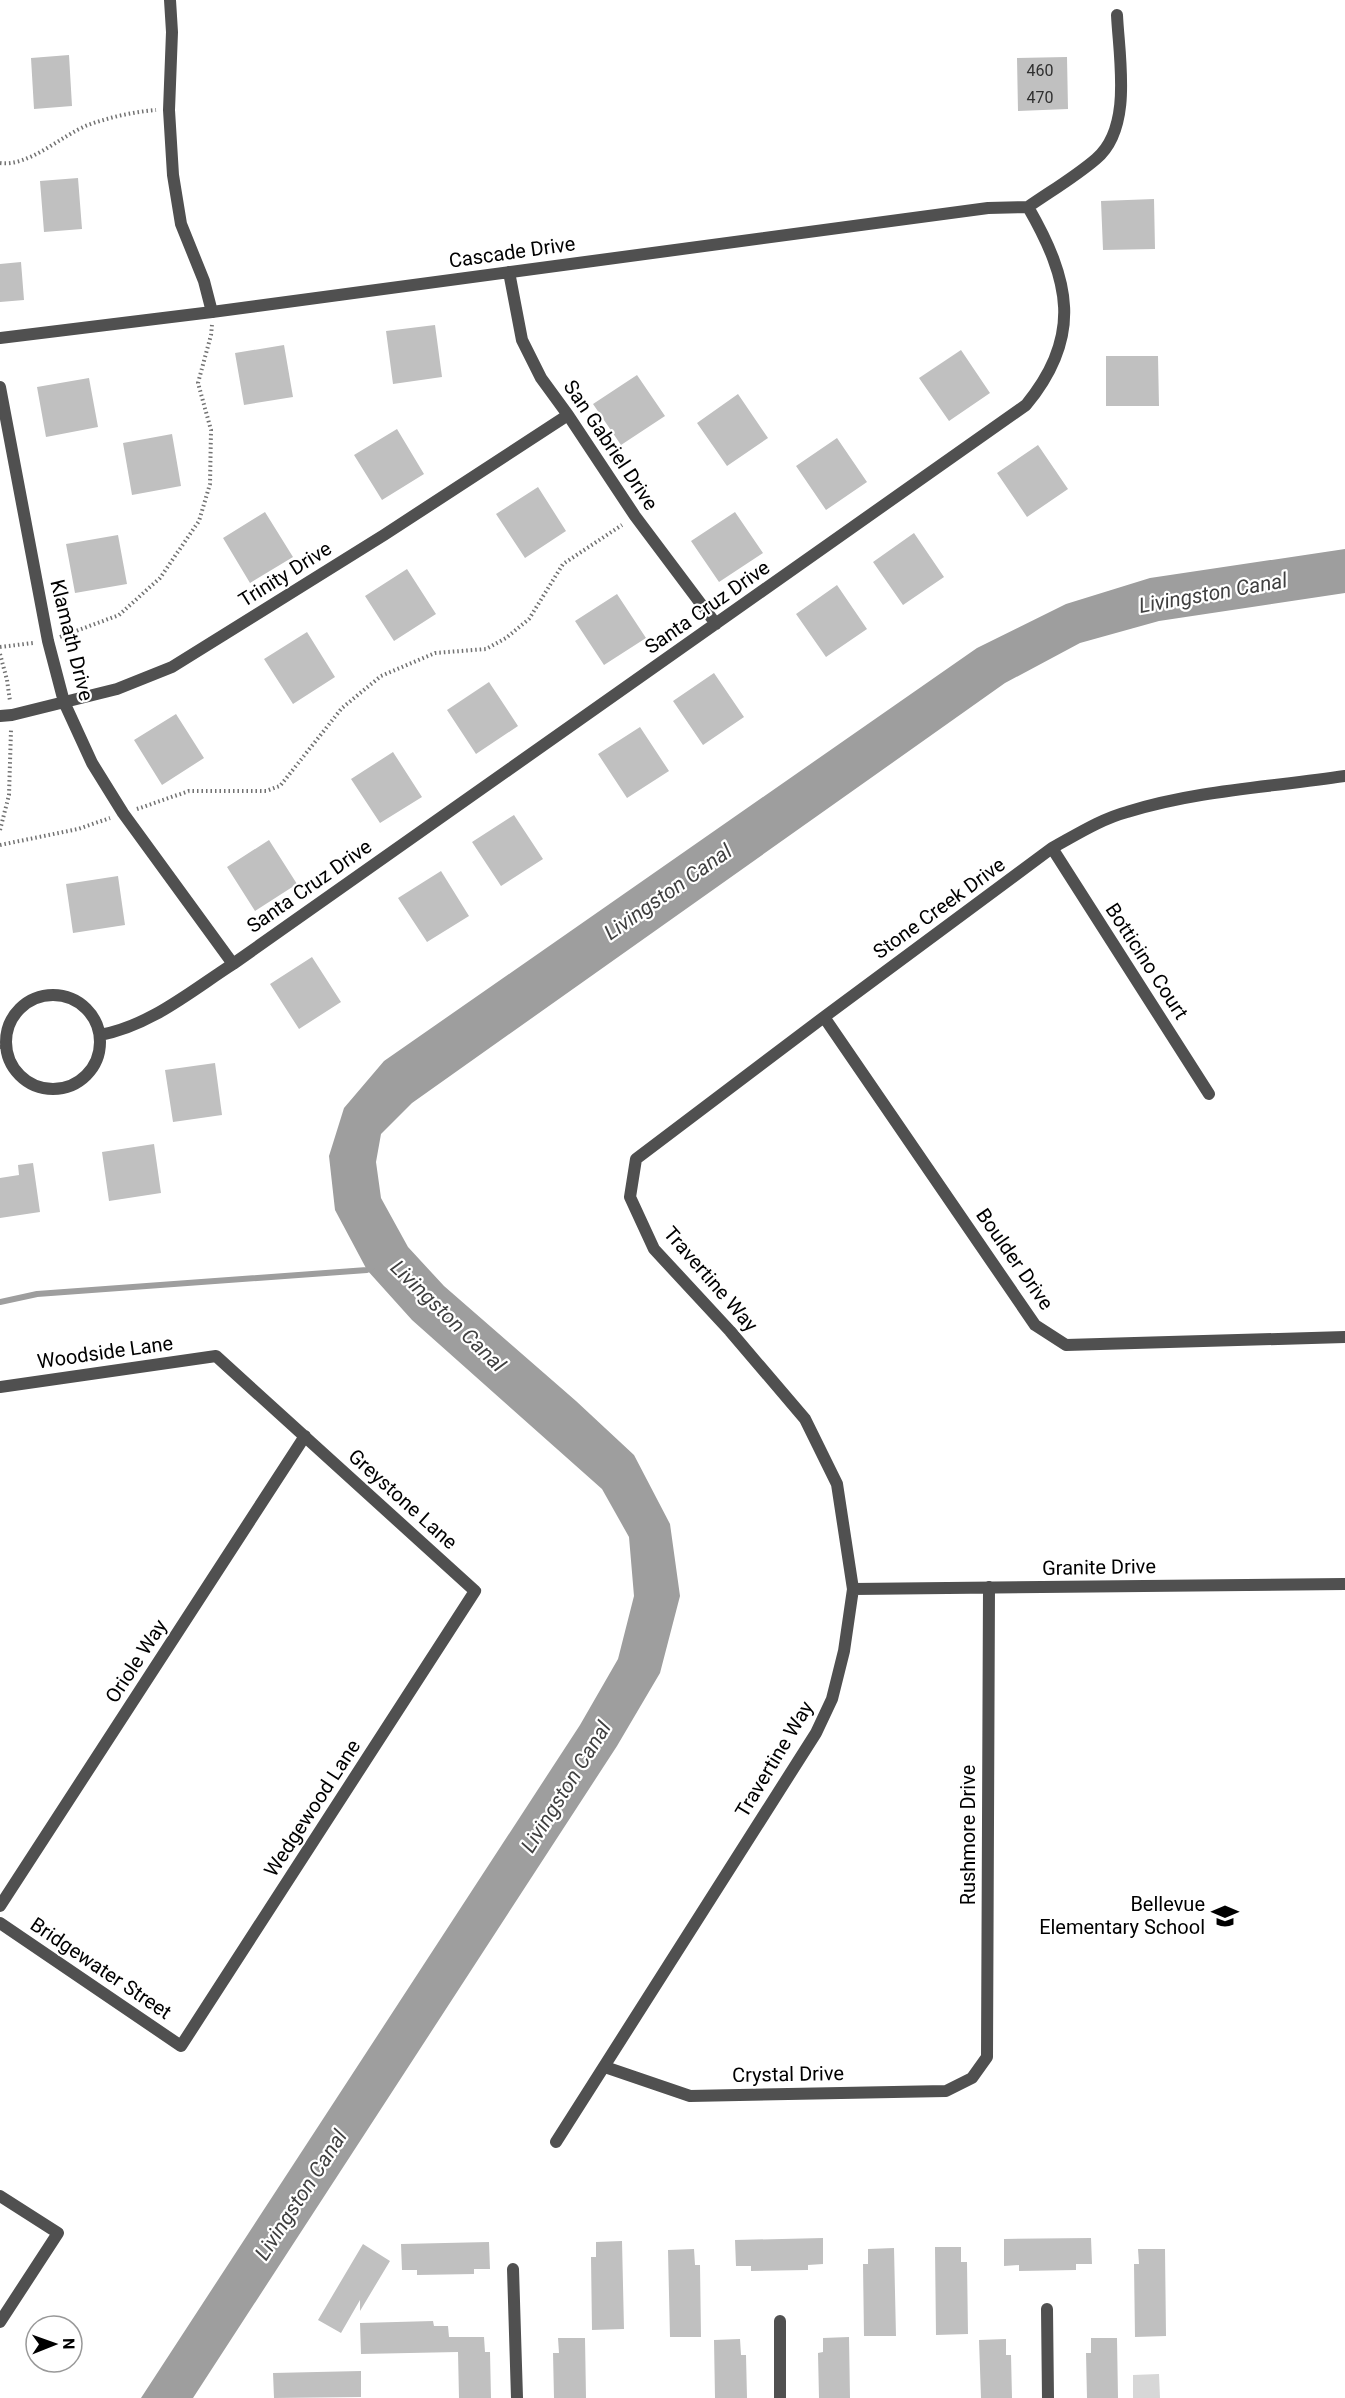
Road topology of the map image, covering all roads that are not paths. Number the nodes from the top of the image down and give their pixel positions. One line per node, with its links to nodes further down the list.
1 (170, 0): 5 (street)
2 (1117, 15): 3 (street)
3 (1028, 207): 4 (street, Cascade Drive); 9 (street, Santa Cruz Drive)
4 (509, 272): 5 (street, Cascade Drive); 8 (street, San Gabriel Drive)
5 (212, 312): 6 (street, Cascade Drive)
6 (0, 338)
7 (0, 387): 10 (street, Klamath Drive)
8 (568, 414): 9 (street, San Gabriel Drive); 10 (street, Trinity Drive)
9 (716, 624): 14 (street, Santa Cruz Drive)
10 (64, 702): 11 (street, Trinity Drive); 14 (street, Klamath Drive)
11 (6, 715)
12 (1345, 776): 13 (street, Stone Creek Drive)
13 (1052, 848): 15 (street, Stone Creek Drive); 18 (street, Botticino Court)
14 (233, 964): 16 (street, Santa Cruz Drive)
15 (824, 1017): 19 (street, Stone Creek Drive); 20 (street, Boulder Drive)
16 (100, 1035): 17 (street); 17 (street)
17 (3, 1047)
18 (1209, 1094)
19 (630, 1197): 26 (street, Travertine Way)
20 (1345, 1337)
21 (216, 1356): 22 (street, Woodside Lane); 23 (street, Greystone Lane)
22 (0, 1387)
23 (305, 1436): 27 (street, Greystone Lane); 28 (street, Oriole Way)
24 (1345, 1584): 25 (street, Granite Drive)
25 (989, 1587): 26 (street, Granite Drive); 32 (street, Rushmore Drive)
26 (853, 1588): 31 (street, Travertine Way)
27 (475, 1591): 30 (street, Wedgewood Lane)
28 (0, 1906)
29 (0, 1923): 30 (street, Bridgewater Street)
30 (181, 2046)
31 (605, 2067): 32 (street, Crystal Drive); 33 (street, Travertine Way)
32 (972, 2078)
33 (556, 2142)
34 (0, 2196): 38 (street)
35 (513, 2269): 39 (street)
36 (1047, 2309): 41 (street)
37 (780, 2321): 40 (street)
38 (0, 2322)
39 (517, 2398)
40 (780, 2398)
41 (1048, 2398)

